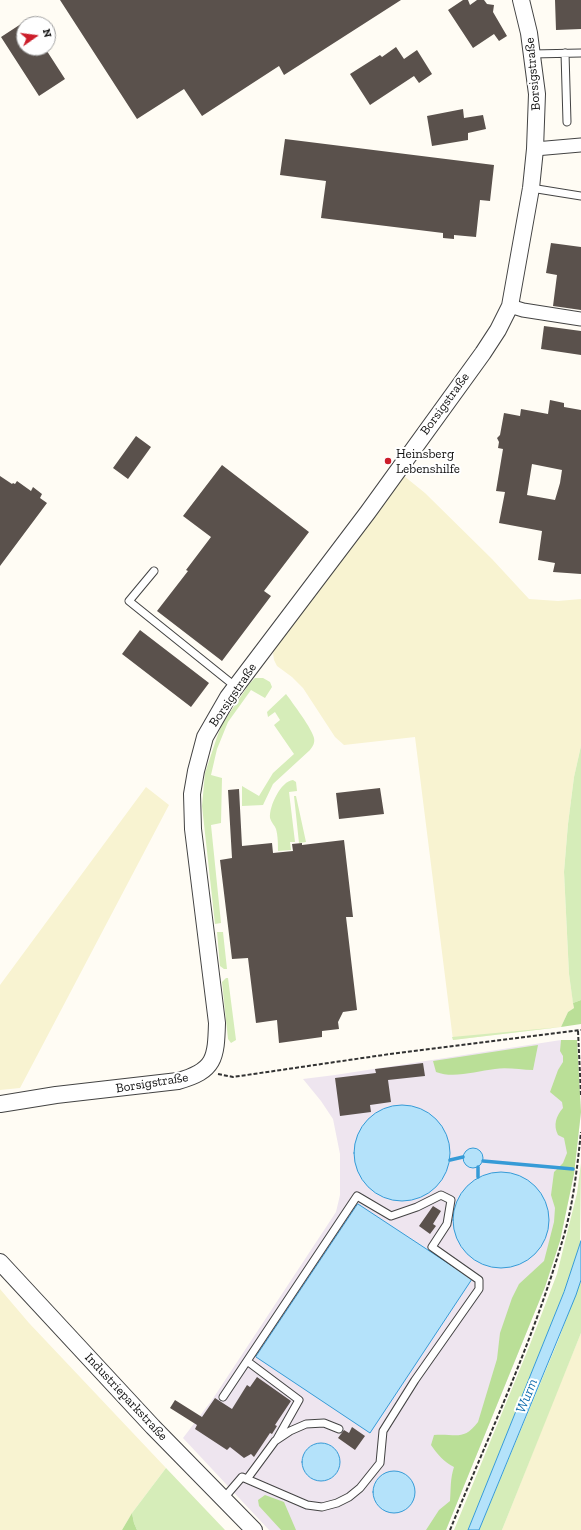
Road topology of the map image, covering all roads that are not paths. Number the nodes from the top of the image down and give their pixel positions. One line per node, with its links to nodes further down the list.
1 (521, 0): 4 (street, Borsigstraße)
2 (565, 53): 3 (lane); 4 (lane); 5 (lane)
3 (581, 53)
4 (532, 54): 7 (street, Borsigstraße)
5 (567, 122)
6 (581, 145): 7 (street)
7 (535, 149): 8 (street, Borsigstraße)
8 (530, 188): 9 (lane); 10 (street, Borsigstraße)
9 (581, 196)
10 (510, 306): 11 (street); 13 (street, Borsigstraße)
11 (581, 319)
12 (154, 571): 13 (lane)
13 (236, 687): 14 (street, Borsigstraße)
14 (0, 1104)
15 (0, 1262): 21 (street, Industrieparkstraße)
16 (247, 1361): 17 (lane); 19 (lane); 20 (lane)
17 (223, 1397)
18 (339, 1429): 19 (lane)
19 (275, 1441): 20 (lane)
20 (246, 1479): 21 (lane)
21 (224, 1498): 22 (street, Industrieparkstraße)
22 (254, 1530)

